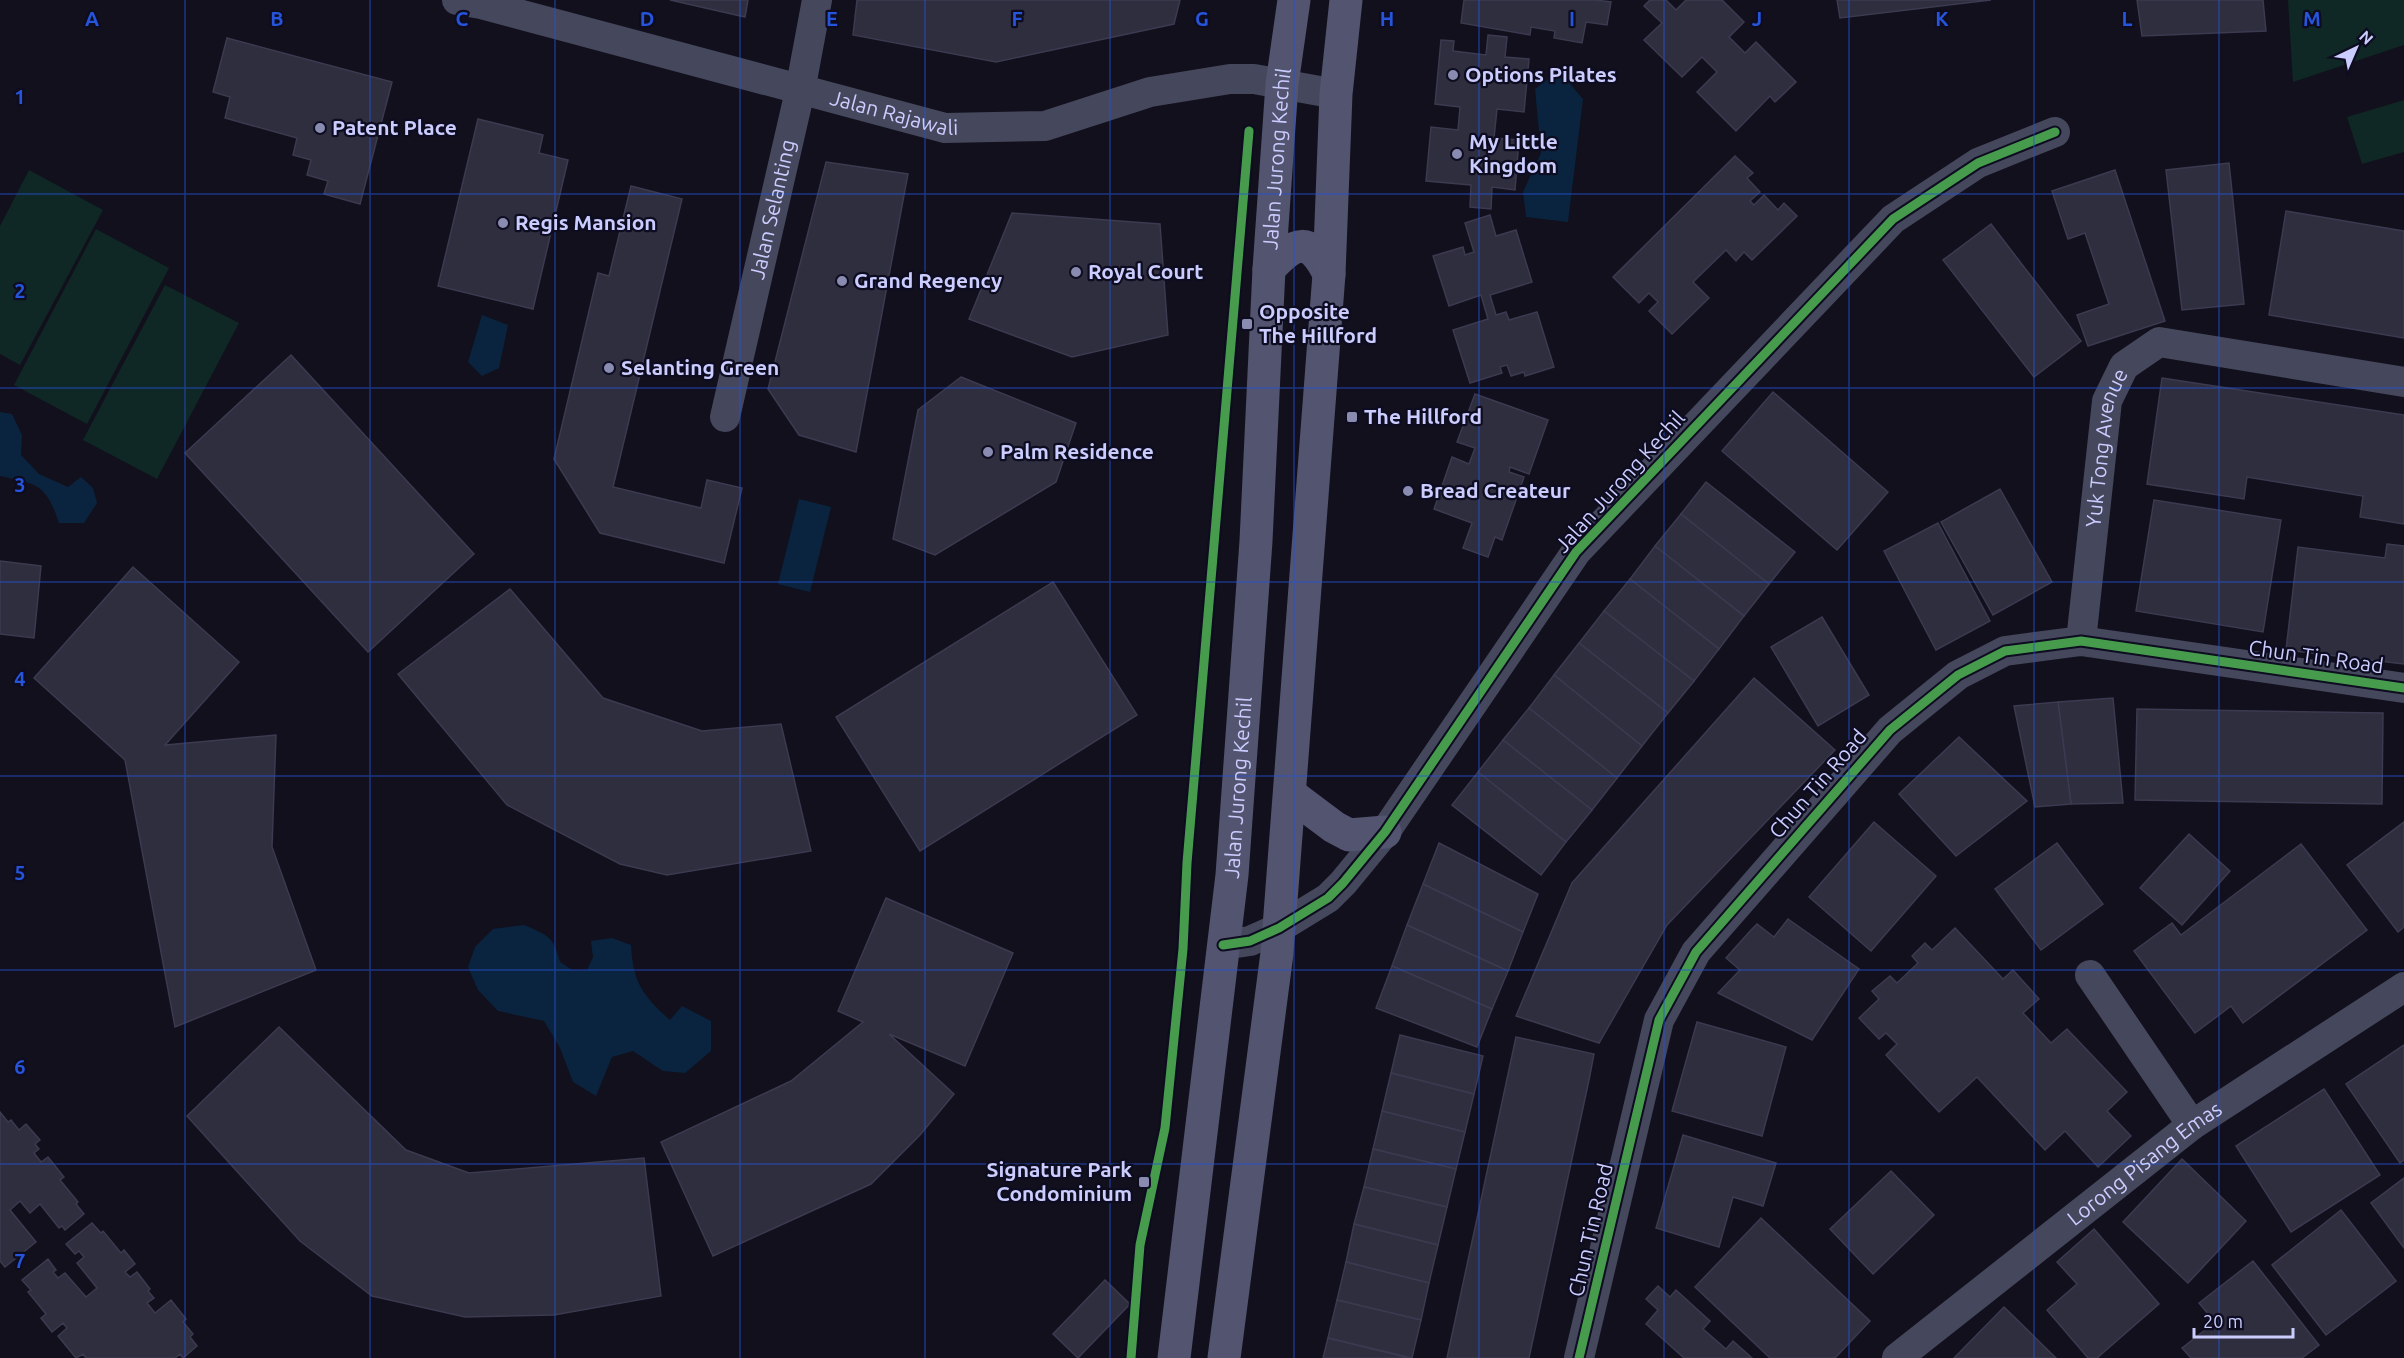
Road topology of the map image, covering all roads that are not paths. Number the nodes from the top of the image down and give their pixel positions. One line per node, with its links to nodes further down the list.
1 (817, 0): 6 (street, Jalan Selanting)
2 (1294, 0): 5 (main road, Jalan Jurong Kechil)
3 (1347, 0): 7 (main road)
4 (474, 2): 6 (street, Jalan Rajawali)
5 (1282, 84): 6 (street, Jalan Rajawali); 7 (street, Jalan Rajawali); 9 (main road, Jalan Jurong Kechil)
6 (800, 91): 12 (street, Jalan Selanting)
7 (1336, 94): 10 (main road)
8 (2055, 132): 16 (street, Jalan Jurong Kechil)
9 (1269, 269): 10 (main road); 18 (main road, Jalan Jurong Kechil)
10 (1329, 274): 15 (main road)
11 (2404, 382): 13 (street, Yuk Tong Avenue)
12 (725, 417)
13 (2081, 640): 14 (street, Chun Tin Road); 24 (street, Chun Tin Road)
14 (2404, 688)
15 (1290, 795): 16 (main road); 17 (main road)
16 (1385, 832): 17 (street, Jalan Jurong Kechil)
17 (1280, 928): 18 (street, Jalan Jurong Kechil); 23 (main road)
18 (1224, 945): 22 (main road, Jalan Jurong Kechil)
19 (2090, 975): 21 (street)
20 (2404, 987): 21 (street, Lorong Pisang Emas)
21 (2192, 1125): 25 (street, Lorong Pisang Emas)
22 (1174, 1358)
23 (1224, 1358)
24 (1579, 1358)
25 (1897, 1358)

